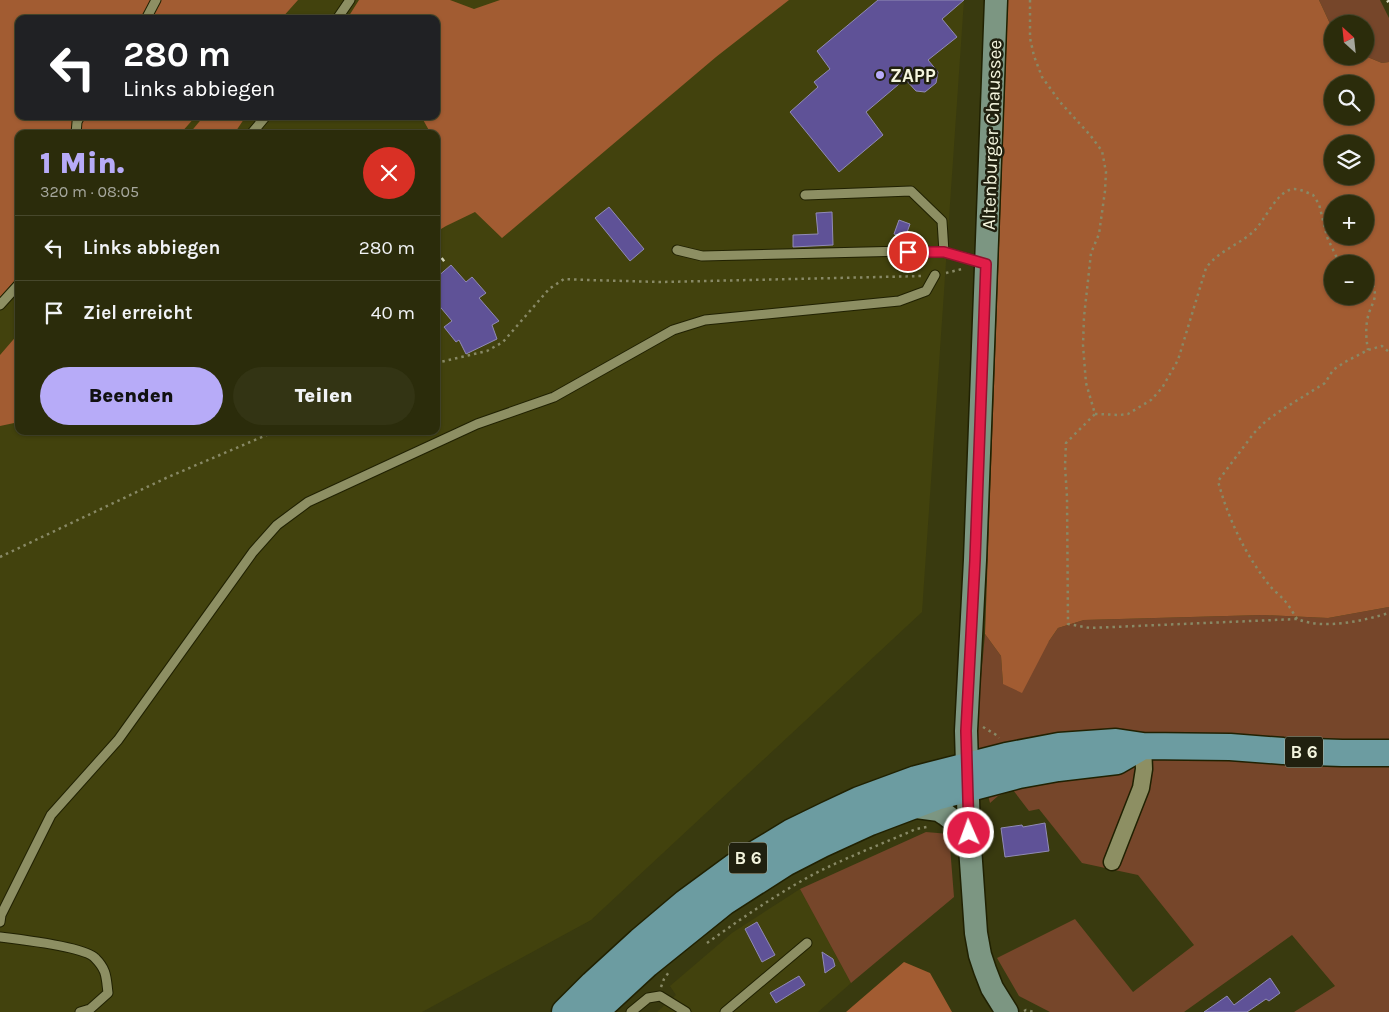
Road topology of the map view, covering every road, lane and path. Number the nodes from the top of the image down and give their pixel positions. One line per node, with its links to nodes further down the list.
1 (156, 0): 5 (lane)
2 (350, 0): 6 (lane)
3 (996, 0): 13 (main road, Altenburger Chaussee)
4 (1030, 0): 21 (path)
5 (148, 15)
6 (340, 15)
7 (263, 120): 8 (lane)
8 (254, 130)
9 (805, 194): 11 (lane)
10 (677, 250): 11 (lane)
11 (944, 252): 13 (lane)
12 (1336, 255): 21 (path)
13 (986, 264): 14 (path); 28 (main road, Altenburger Chaussee)
14 (935, 275): 20 (path); 33 (lane)
15 (15, 288): 16 (lane)
16 (0, 304)
17 (1372, 305): 18 (path)
18 (1368, 350): 19 (path); 25 (path)
19 (1389, 352)
20 (440, 362)
21 (1095, 414): 25 (path)
22 (267, 435): 23 (path)
23 (0, 557)
24 (1389, 613): 25 (path)
25 (1297, 619)
26 (1143, 746): 27 (main road, B 6); 28 (main road, B 6); 32 (street)
27 (1389, 753)
28 (967, 777): 29 (main road, B 6); 31 (main road, Altenburger Chaussee); 40 (main road, B 6)
29 (909, 806): 30 (main road, B 6); 41 (main road, B 6)
30 (945, 814): 31 (main road, B 6); 36 (path)
31 (969, 833): 45 (main road, Altenburger Chaussee)
32 (1112, 862)
33 (0, 922)
34 (0, 937): 39 (lane)
35 (807, 944): 44 (lane)
36 (703, 946)
37 (671, 971): 38 (path)
38 (660, 996): 42 (lane); 43 (lane)
39 (80, 1012)
40 (565, 1012)
41 (596, 1012)
42 (631, 1012)
43 (686, 1012)
44 (725, 1012)
45 (1007, 1012)
46 (1022, 1012): 47 (path)
47 (1034, 1012)

